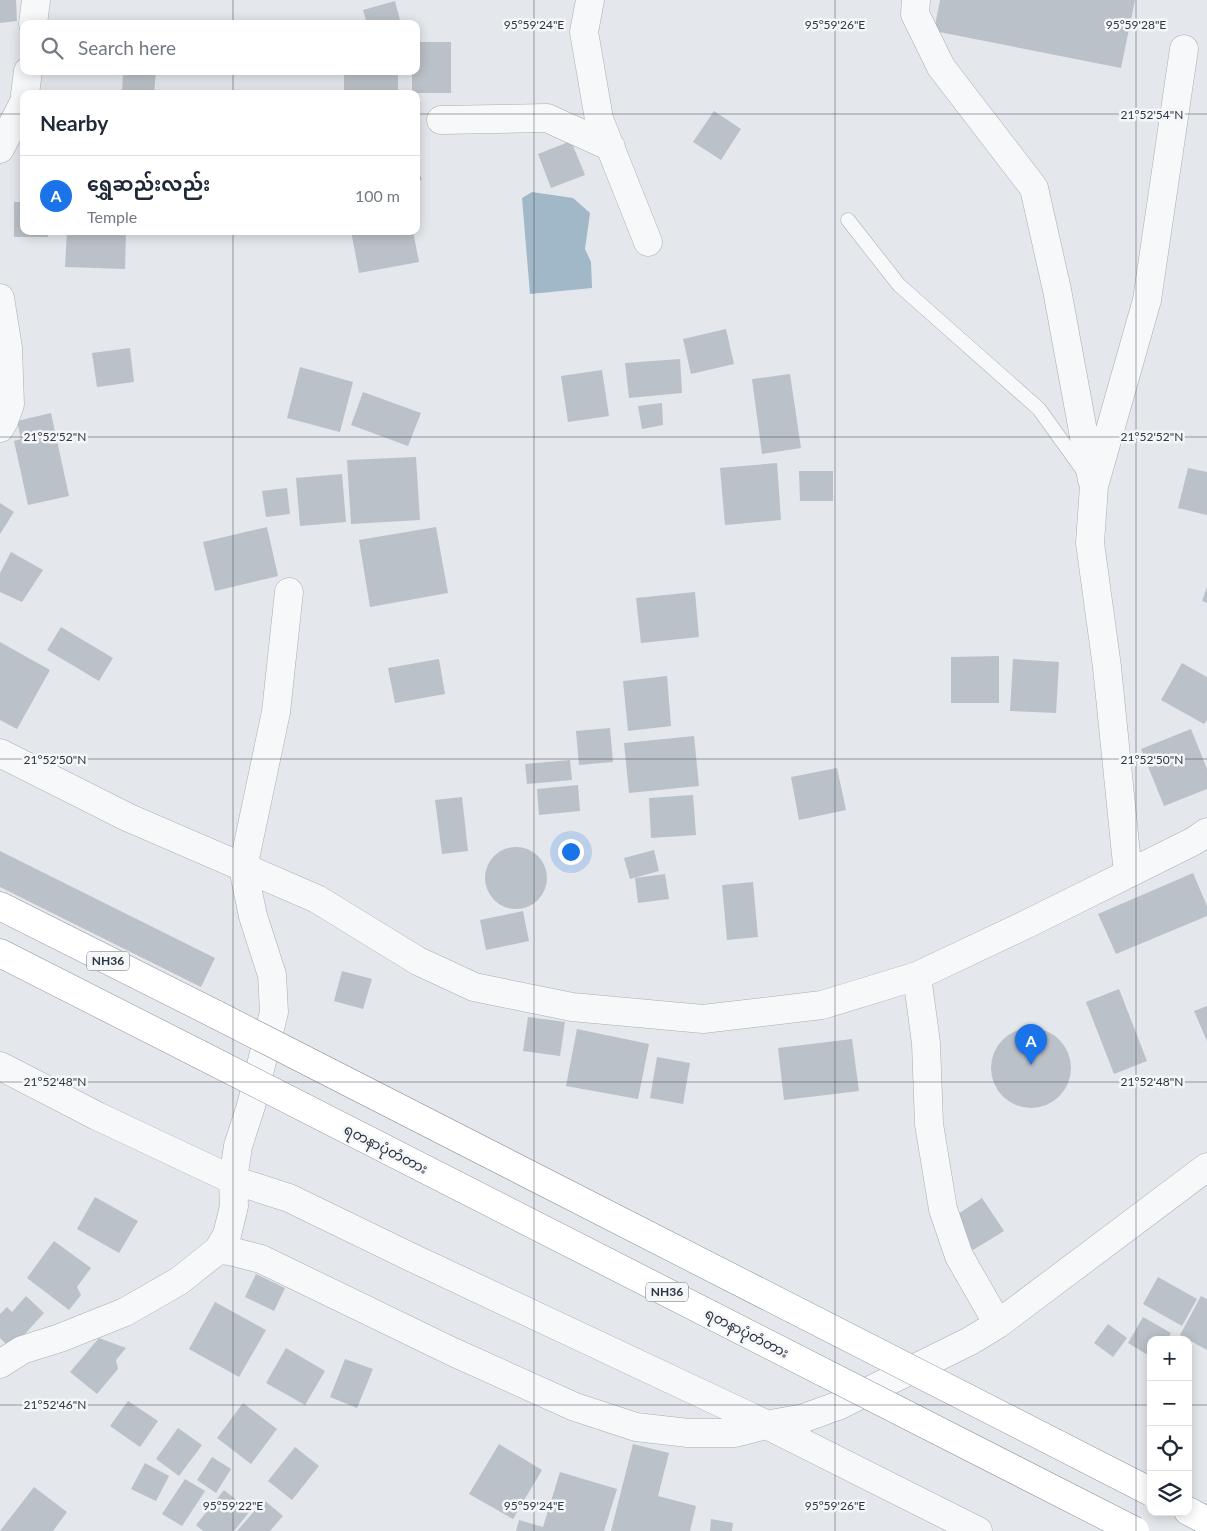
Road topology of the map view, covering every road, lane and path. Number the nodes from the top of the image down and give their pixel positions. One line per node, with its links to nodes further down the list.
1 (36, 0): 4 (street)
2 (590, 0): 10 (street)
3 (916, 0): 16 (street)
4 (34, 20)
5 (1184, 48): 16 (street)
6 (27, 75): 7 (street)
7 (26, 90)
8 (20, 110): 11 (street)
9 (441, 120): 10 (street)
10 (611, 147): 13 (street)
11 (0, 149)
12 (848, 220): 16 (lane)
13 (648, 242)
14 (0, 298): 15 (street)
15 (0, 428)
16 (1094, 486): 21 (street)
17 (289, 592): 20 (street)
18 (0, 753): 20 (street)
19 (1207, 832): 21 (street)
20 (243, 868): 24 (street); 27 (street)
21 (1128, 874): 24 (street)
22 (0, 906): 32 (highway, NH36, bridge)
23 (0, 953): 36 (highway, ရတနာပုံတံတား / NH36, bridge)
24 (918, 976): 29 (street)
25 (0, 1066): 27 (street)
26 (1207, 1167): 29 (street)
27 (233, 1180): 28 (street); 31 (street)
28 (218, 1250): 30 (street); 31 (street)
29 (998, 1324): 31 (street)
30 (0, 1364)
31 (766, 1425): 35 (street)
32 (1147, 1490)
33 (1192, 1513): 34 (highway)
34 (1207, 1521)
35 (978, 1531)
36 (1135, 1531)

